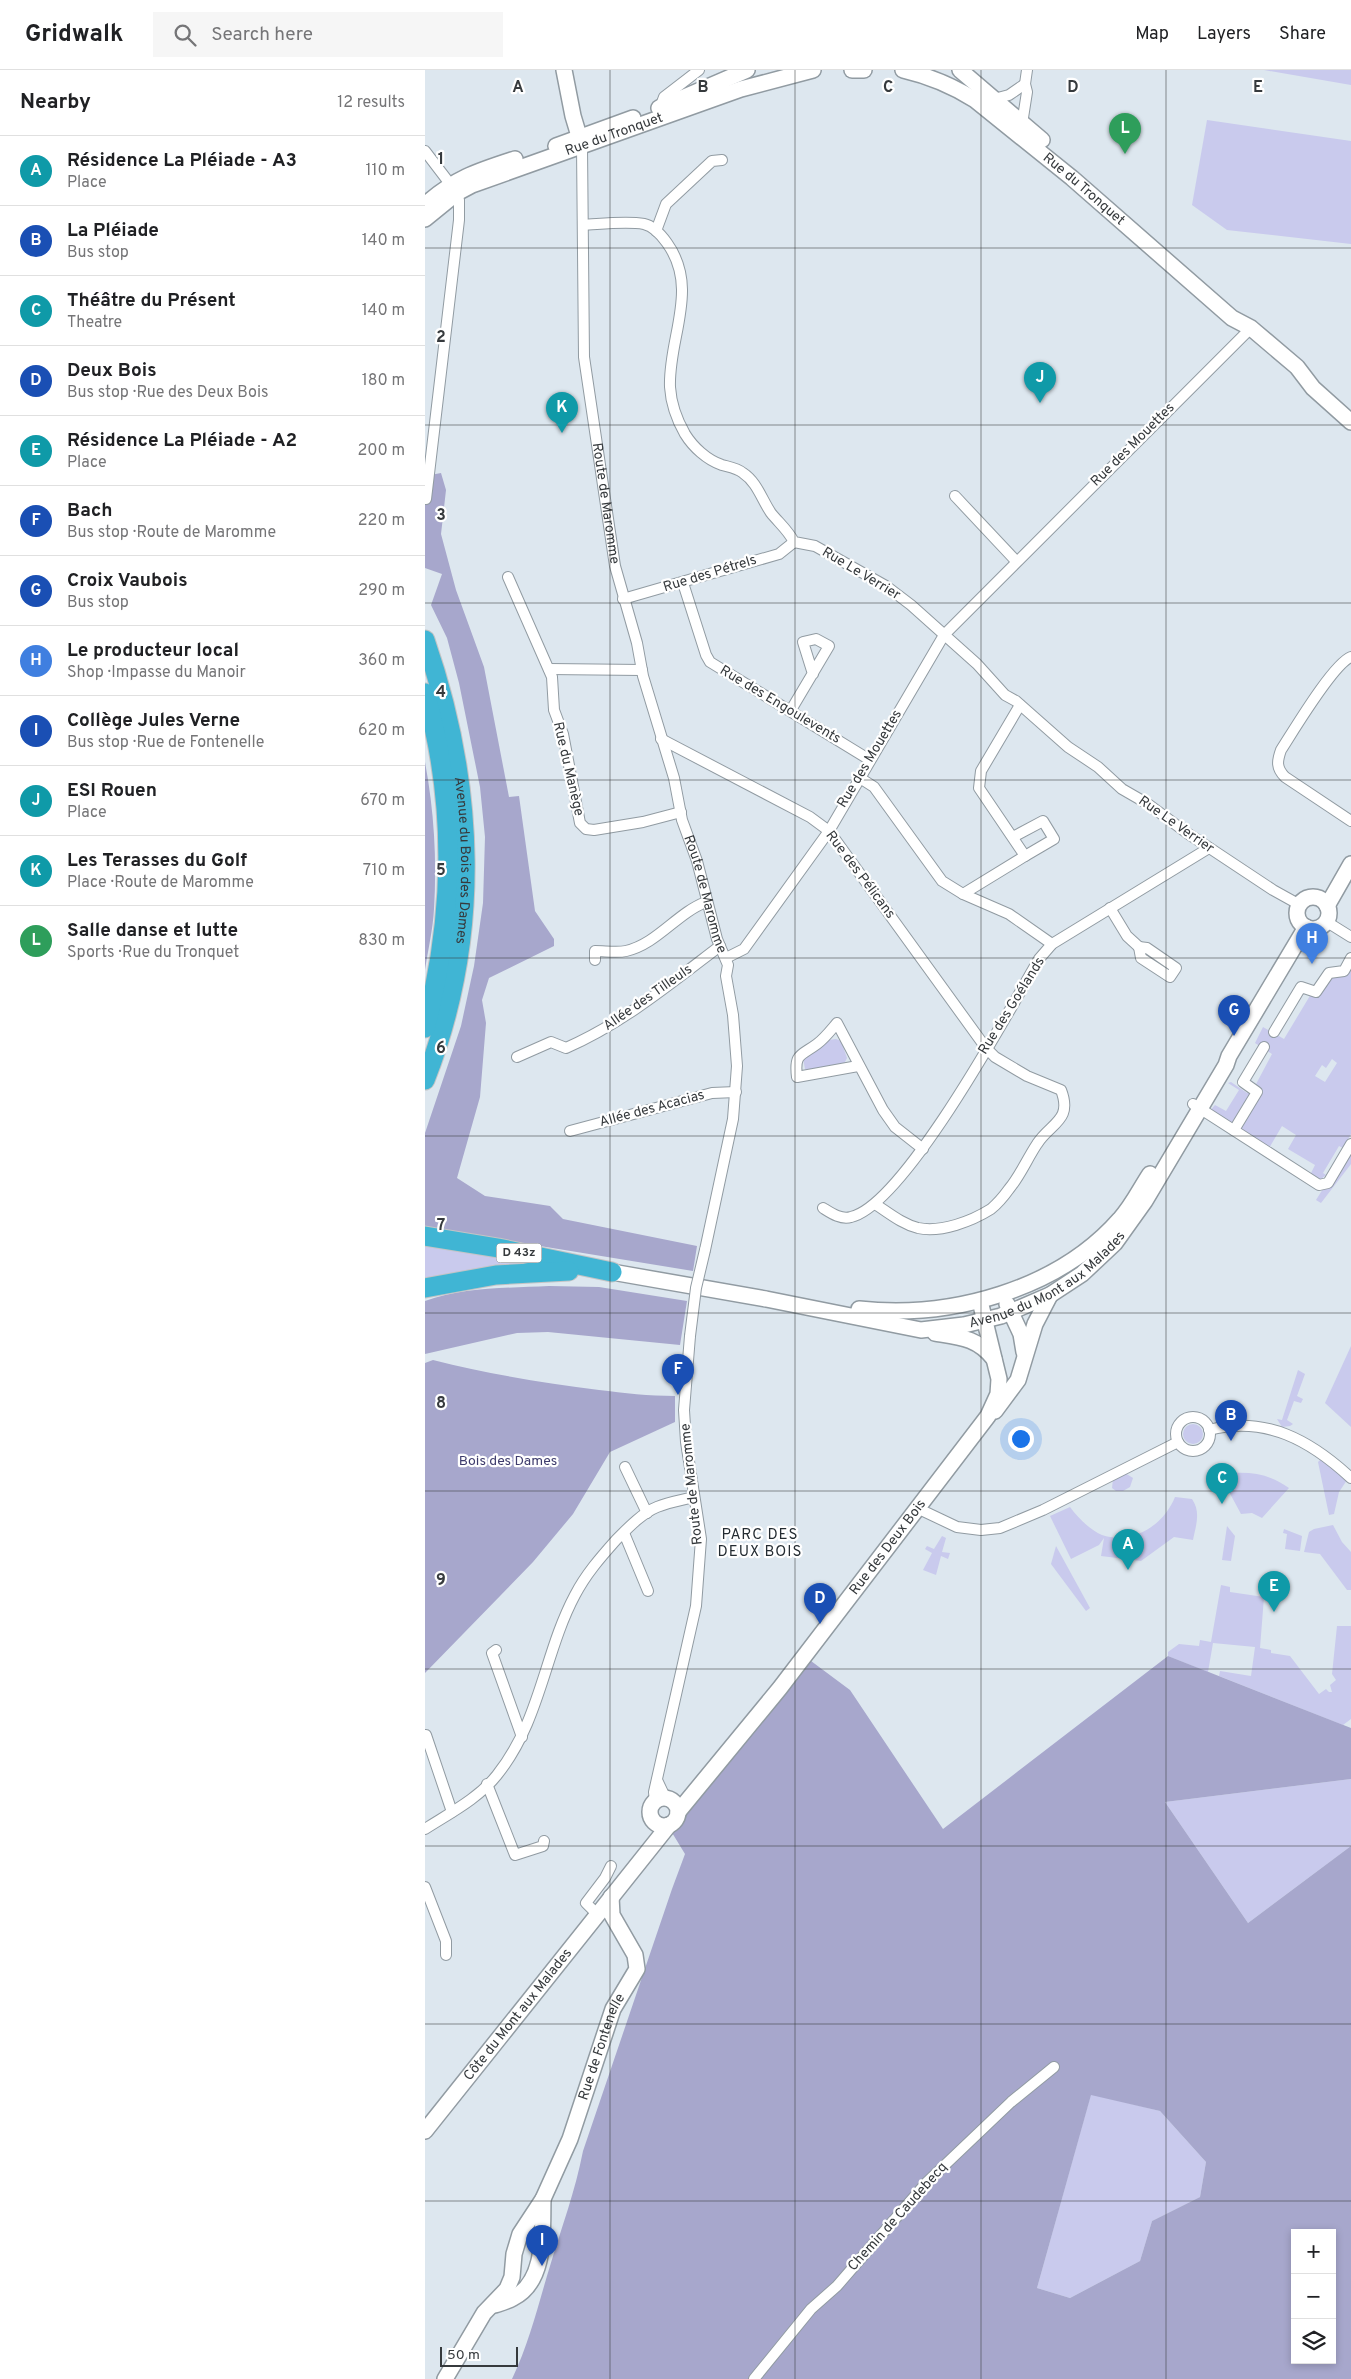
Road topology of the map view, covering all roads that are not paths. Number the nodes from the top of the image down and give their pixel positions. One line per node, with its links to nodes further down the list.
1 (564, 70): 15 (street, Route de Maromme)
2 (699, 70): 13 (street, Rue du Tronquet)
3 (749, 70): 11 (street); 13 (street, Rue du Tronquet)
4 (813, 70): 11 (street, Rue du Tronquet)
5 (852, 70): 6 (street)
6 (864, 70)
7 (903, 70): 23 (street, Rue du Tronquet)
8 (960, 70): 12 (street, Rue du Tronquet)
9 (1027, 70): 10 (street)
10 (1025, 84): 12 (street); 14 (street)
11 (751, 87): 15 (street, Rue du Tronquet)
12 (993, 99): 14 (street, Rue du Tronquet)
13 (659, 108): 15 (street, Rue du Tronquet)
14 (1023, 124): 23 (street, Rue du Tronquet)
15 (581, 142): 18 (street, Rue du Tronquet); 21 (street, Route de Maromme)
16 (425, 151): 18 (street)
17 (722, 160): 22 (street)
18 (454, 188): 19 (street, Rue du Tronquet); 20 (street, Rue du Tronquet); 28 (street)
19 (425, 205)
20 (425, 219)
21 (583, 224): 22 (street); 33 (street, Route de Maromme)
22 (656, 231): 29 (street)
23 (1251, 328): 24 (street, Rue du Tronquet); 30 (street, Rue des Mouettes)
24 (1303, 372): 25 (street, Rue du Tronquet); 26 (street, Rue du Tronquet)
25 (1351, 410)
26 (1351, 422)
27 (955, 496): 30 (street)
28 (426, 499)
29 (794, 542): 32 (street, Rue des Pétrels); 34 (street, Rue Le Verrier)
30 (1016, 561): 34 (street, Rue des Mouettes)
31 (508, 577): 37 (street, Rue du Manège)
32 (683, 583): 33 (street, Rue des Pétrels); 42 (street, Rue des Engoulevents)
33 (623, 599): 38 (street, Route de Maromme)
34 (943, 635): 41 (street, Rue Le Verrier); 44 (street, Rue des Mouettes)
35 (425, 640): 73 (highway, Avenue du Bois des Dames)
36 (1351, 657): 47 (street)
37 (549, 669): 38 (street); 46 (street, Rue du Manège)
38 (642, 670): 43 (street, Route de Maromme)
39 (813, 674): 42 (street)
40 (425, 693): 67 (highway, Avenue du Bois des Dames)
41 (1020, 705): 49 (street); 50 (street, Rue Le Verrier)
42 (791, 710): 44 (street, Rue des Engoulevents)
43 (661, 739): 46 (street, Route de Maromme); 48 (street, Rue des Pélicans)
44 (870, 760): 45 (street, Rue des Mouettes)
45 (860, 778): 48 (street, Rue des Mouettes); 53 (street)
46 (681, 812): 54 (street, Route de Maromme)
47 (1351, 821)
48 (829, 830): 64 (street, Rue des Mouettes); 70 (street, Rue des Pélicans)
49 (1013, 837): 51 (street); 51 (street)
50 (1209, 848): 56 (street, Rue Le Verrier); 57 (street, Rue des Goélands)
51 (1025, 856): 53 (street)
52 (1351, 864): 55 (street)
53 (963, 894): 61 (street)
54 (706, 902): 62 (street, Route de Maromme); 66 (street)
55 (1323, 902): 56 (street); 58 (street)
56 (1300, 904): 59 (street)
57 (1110, 908): 61 (street, Rue des Goélands); 63 (street)
58 (1327, 922): 59 (street); 60 (street)
59 (1305, 927): 75 (street, Avenue du Mont aux Malades)
60 (1351, 937)
61 (1052, 944): 70 (street, Rue des Goélands)
62 (720, 946): 64 (street, Route de Maromme); 71 (street, Allée des Tilleuls)
63 (1139, 947)
64 (726, 958): 74 (street, Route de Maromme)
65 (1351, 958): 68 (street)
66 (595, 960)
67 (425, 1028)
68 (1274, 1032)
69 (1264, 1047): 76 (street)
70 (986, 1048): 79 (street, Rue des Goélands); 80 (street, Rue des Pélicans)
71 (517, 1057)
72 (858, 1066): 72 (street); 79 (street)
73 (425, 1080)
74 (736, 1092): 77 (street, Allée des Acacias); 99 (street, Route de Maromme, bridge)
75 (1199, 1108): 76 (street); 85 (street, Avenue du Mont aux Malades); 86 (street, Avenue du Mont aux Malades)
76 (1234, 1130): 78 (street)
77 (570, 1131)
78 (1351, 1144)
79 (923, 1149): 80 (street, Rue des Goélands)
80 (875, 1204): 81 (street, Rue des Goélands)
81 (823, 1208)
82 (425, 1236): 83 (highway, D 43z)
83 (612, 1272): 84 (highway); 87 (street, Avenue du Mont aux Malades)
84 (425, 1288)
85 (1003, 1293): 88 (street, Avenue du Mont aux Malades); 89 (street, Rue des Deux Bois)
86 (1049, 1295): 89 (street, Avenue du Mont aux Malades); 92 (street, Rue des Deux Bois)
87 (766, 1299): 88 (street, Avenue du Mont aux Malades); 91 (street, Avenue du Mont aux Malades)
88 (980, 1302): 90 (street, Rue des Deux Bois)
89 (1010, 1313): 90 (street, Avenue du Mont aux Malades); 92 (street, Rue des Deux Bois)
90 (985, 1321): 91 (street, Avenue du Mont aux Malades); 93 (street, Rue des Deux Bois)
91 (921, 1330): 93 (street)
92 (1025, 1359): 94 (street, Rue des Deux Bois)
93 (996, 1362): 94 (street, Rue des Deux Bois)
94 (988, 1416): 100 (street, Rue des Deux Bois)
95 (1209, 1430): 96 (street); 96 (street); 98 (street)
96 (1178, 1442): 100 (street)
97 (625, 1467): 101 (street)
98 (1351, 1478)
99 (694, 1497): 101 (street); 108 (street, Route de Maromme)
100 (919, 1508): 108 (street, Rue des Deux Bois)
101 (647, 1514): 102 (street)
102 (624, 1533): 103 (street); 106 (street)
103 (648, 1591)
104 (496, 1650): 106 (street)
105 (426, 1735): 109 (street)
106 (522, 1737): 107 (street)
107 (487, 1784): 109 (street); 113 (street)
108 (668, 1803): 110 (street); 111 (street)
109 (452, 1812): 112 (street)
110 (653, 1820): 111 (street); 114 (street)
111 (669, 1825): 114 (street)
112 (425, 1829)
113 (544, 1841)
114 (638, 1862): 117 (street)
115 (611, 1866): 118 (street)
116 (425, 1887): 119 (street)
117 (611, 1897): 118 (street, Côte du Mont aux Malades); 122 (street, Rue de Fontenelle)
118 (597, 1914): 121 (street, Côte du Mont aux Malades)
119 (446, 1955)
120 (1054, 2067): 127 (street, Chemin de Caudebecq)
121 (425, 2131)
122 (543, 2198): 123 (street, Rue de Fontenelle); 124 (street, Rue de Fontenelle)
123 (522, 2230): 124 (street); 125 (street, Rue de Fontenelle)
124 (542, 2232): 125 (street, Rue de Fontenelle)
125 (489, 2307): 126 (street, Rue de Fontenelle)
126 (445, 2379)
127 (754, 2379)

